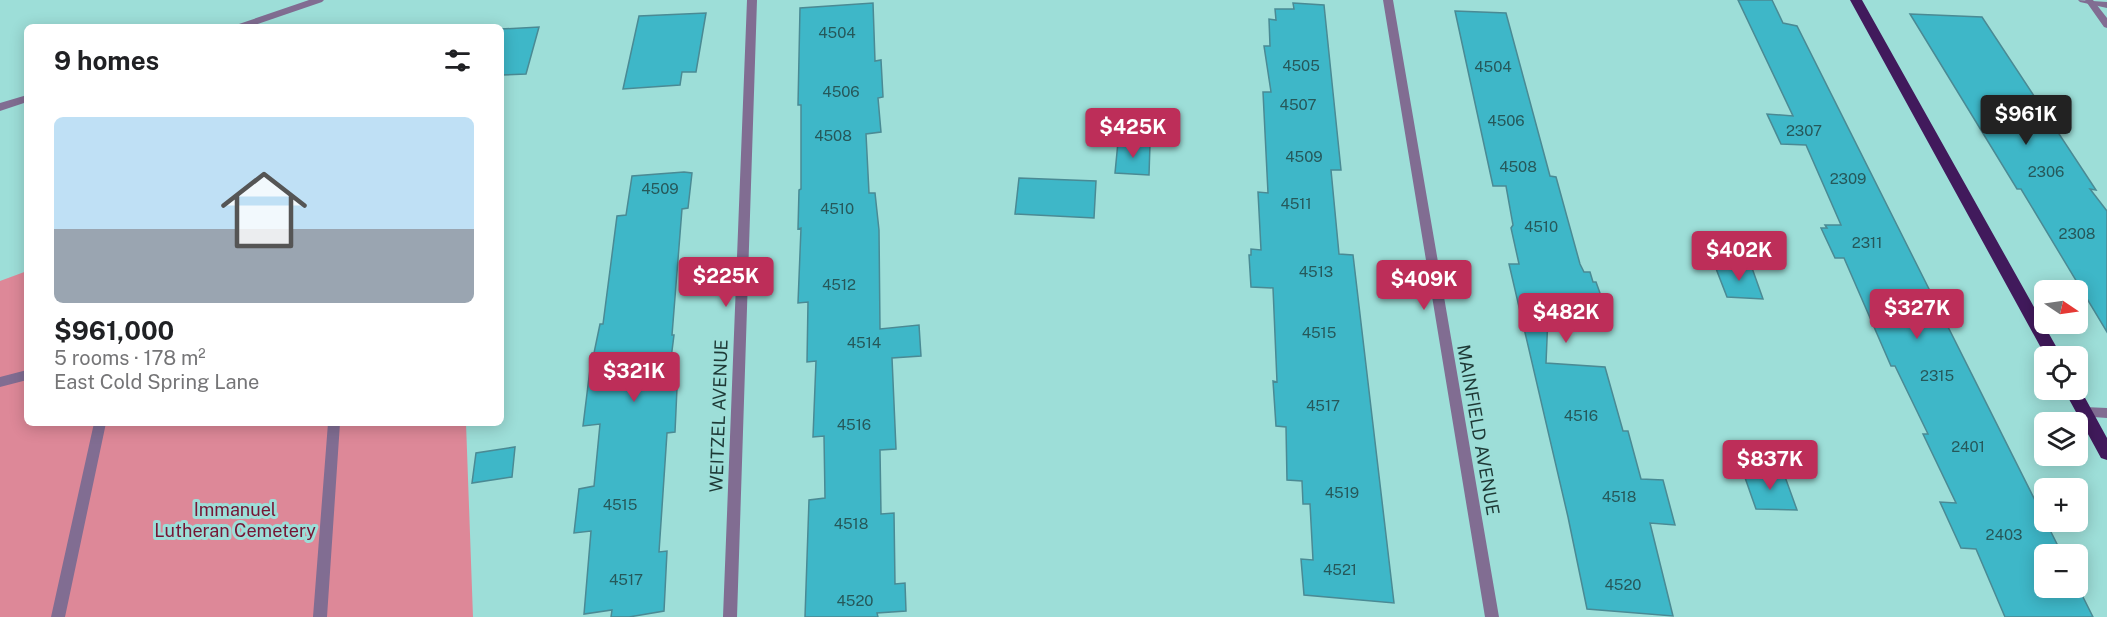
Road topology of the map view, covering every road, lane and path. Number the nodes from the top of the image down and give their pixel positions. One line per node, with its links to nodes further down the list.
1 (319, 0): 8 (street)
2 (752, 0): 25 (street, WEITZEL AVENUE)
3 (1388, 0): 26 (street, MAINFIELD AVENUE)
4 (1856, 0): 12 (main road)
5 (2083, 0): 6 (street)
6 (2089, 1): 7 (street); 9 (street)
7 (2107, 5)
8 (248, 24)
9 (2107, 25)
10 (24, 99): 11 (street)
11 (0, 108)
12 (2048, 346)
13 (24, 376): 14 (street)
14 (0, 382)
15 (2077, 400): 16 (main road)
16 (2084, 412)
17 (2088, 412): 18 (street)
18 (2107, 413)
19 (2088, 419): 22 (main road)
20 (99, 426): 23 (street)
21 (334, 426): 24 (street)
22 (2107, 453)
23 (58, 617)
24 (320, 617)
25 (730, 617)
26 (1492, 617)

